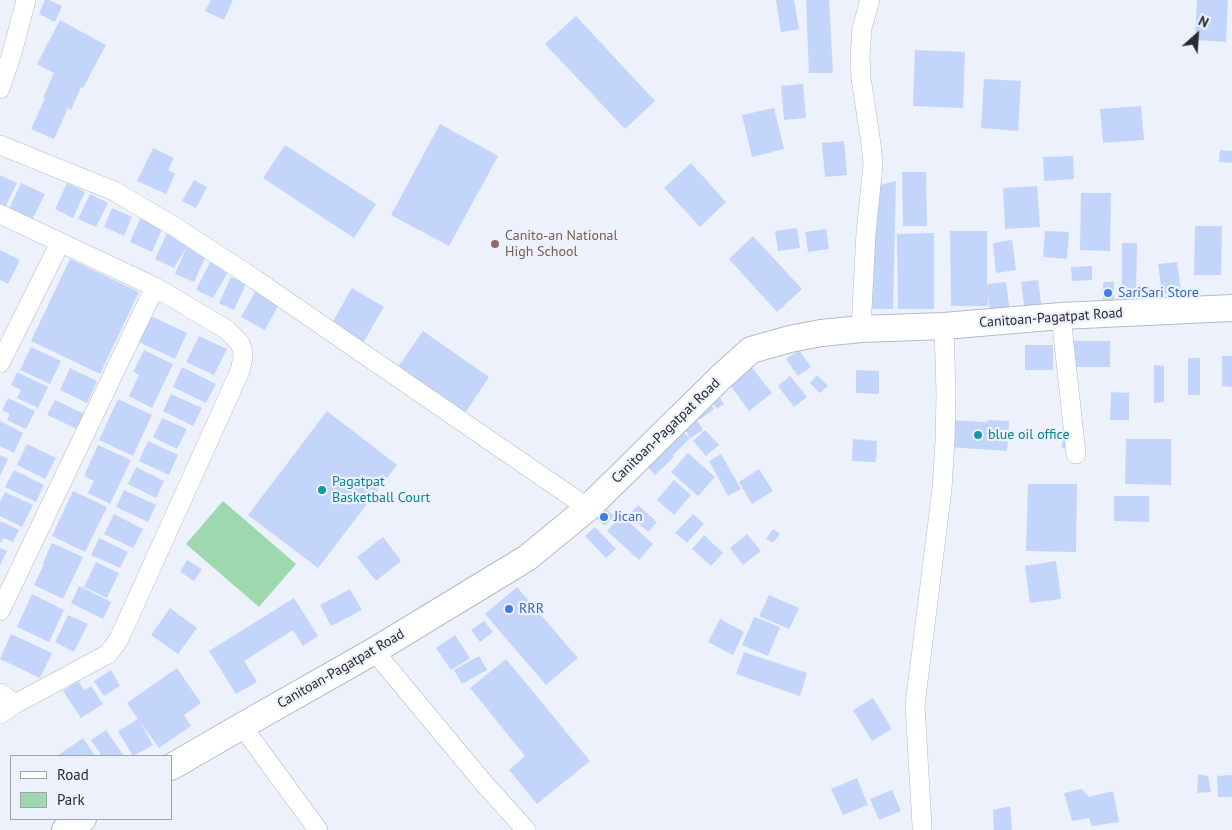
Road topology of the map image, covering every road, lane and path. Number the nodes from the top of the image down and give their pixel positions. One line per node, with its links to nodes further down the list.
1 (26, 0): 3 (street)
2 (870, 0): 11 (street)
3 (0, 89)
4 (0, 146): 14 (street)
5 (0, 214): 6 (street)
6 (60, 243): 7 (street); 12 (street)
7 (155, 287): 15 (street); 17 (street)
8 (1232, 308): 9 (street, Canitoan-Pagatpat Road)
9 (1061, 316): 10 (street, Canitoan-Pagatpat Road); 13 (street)
10 (944, 326): 11 (street, Canitoan-Pagatpat Road); 21 (street)
11 (860, 329): 14 (street, Canitoan-Pagatpat Road)
12 (0, 363)
13 (1076, 454)
14 (588, 508): 16 (street, Canitoan-Pagatpat Road)
15 (0, 611)
16 (374, 651): 18 (street, Canitoan-Pagatpat Road); 24 (street)
17 (5, 704)
18 (242, 726): 19 (street, Canitoan-Pagatpat Road); 23 (street)
19 (172, 766)
20 (81, 820): 22 (street)
21 (922, 826)
22 (65, 830)
23 (318, 830)
24 (526, 830)

